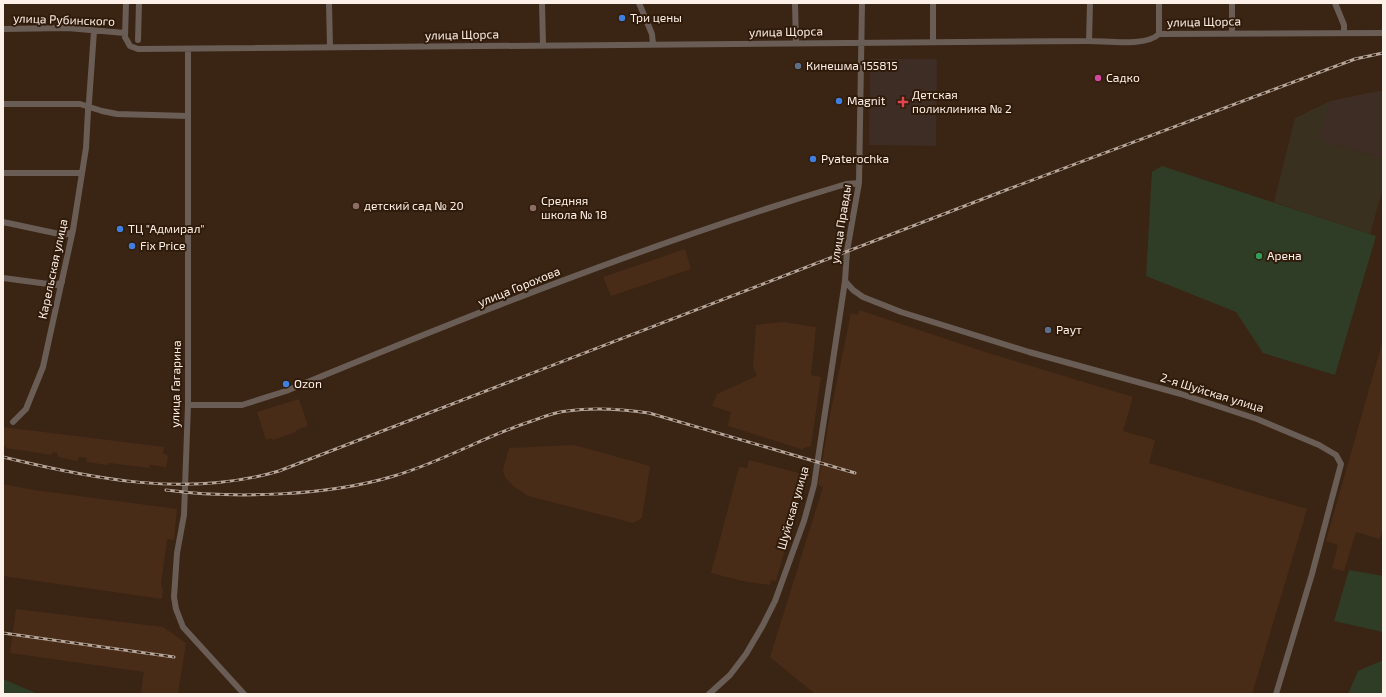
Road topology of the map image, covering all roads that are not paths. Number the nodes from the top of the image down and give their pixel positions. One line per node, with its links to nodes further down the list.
1 (126, 3): 13 (street)
2 (139, 3): 13 (street); 21 (street)
3 (329, 3): 28 (street)
4 (542, 3): 27 (street)
5 (639, 3): 26 (street)
6 (795, 3): 25 (street)
7 (862, 3): 23 (street, улица Правды)
8 (933, 3): 24 (street)
9 (1090, 3): 22 (street)
10 (1159, 3): 20 (street)
11 (1232, 3): 17 (street)
12 (1335, 3): 18 (street)
13 (126, 14): 16 (street)
14 (3, 29): 15 (street, улица Рубинского)
15 (94, 31): 16 (street, улица Рубинского); 33 (street, Карельская улица, bridge)
16 (125, 33): 29 (street, улица Щорса)
17 (1232, 33): 18 (street, улица Щорса); 20 (street, улица Щорса)
18 (1344, 33): 19 (street, улица Щорса)
19 (1383, 33)
20 (1159, 34): 22 (street, улица Щорса)
21 (138, 40)
22 (1089, 40): 24 (street, улица Щорса)
23 (862, 42): 24 (street, улица Щорса); 25 (street, улица Щорса); 34 (street, улица Правды)
24 (933, 42)
25 (796, 43): 26 (street, улица Щорса)
26 (652, 44): 27 (street, улица Щорса)
27 (543, 45): 28 (street, улица Щорса)
28 (330, 47): 29 (street, улица Щорса)
29 (188, 50): 31 (street, улица Гагарина)
30 (3, 104): 31 (street)
31 (188, 116): 40 (street, улица Гагарина)
32 (3, 173): 33 (street)
33 (82, 173): 36 (street, Карельская улица)
34 (859, 183): 38 (street, улица Правды); 40 (street, улица Горохова)
35 (3, 222): 36 (street)
36 (72, 232): 39 (street, Карельская улица)
37 (3, 278): 39 (street)
38 (845, 281): 43 (street, Шуйская улица); 44 (street, 2-я Шуйская улица)
39 (62, 282): 41 (street, Карельская улица)
40 (188, 405): 42 (street, улица Гагарина)
41 (13, 422)
42 (244, 694)
43 (709, 694)
44 (1276, 694)

